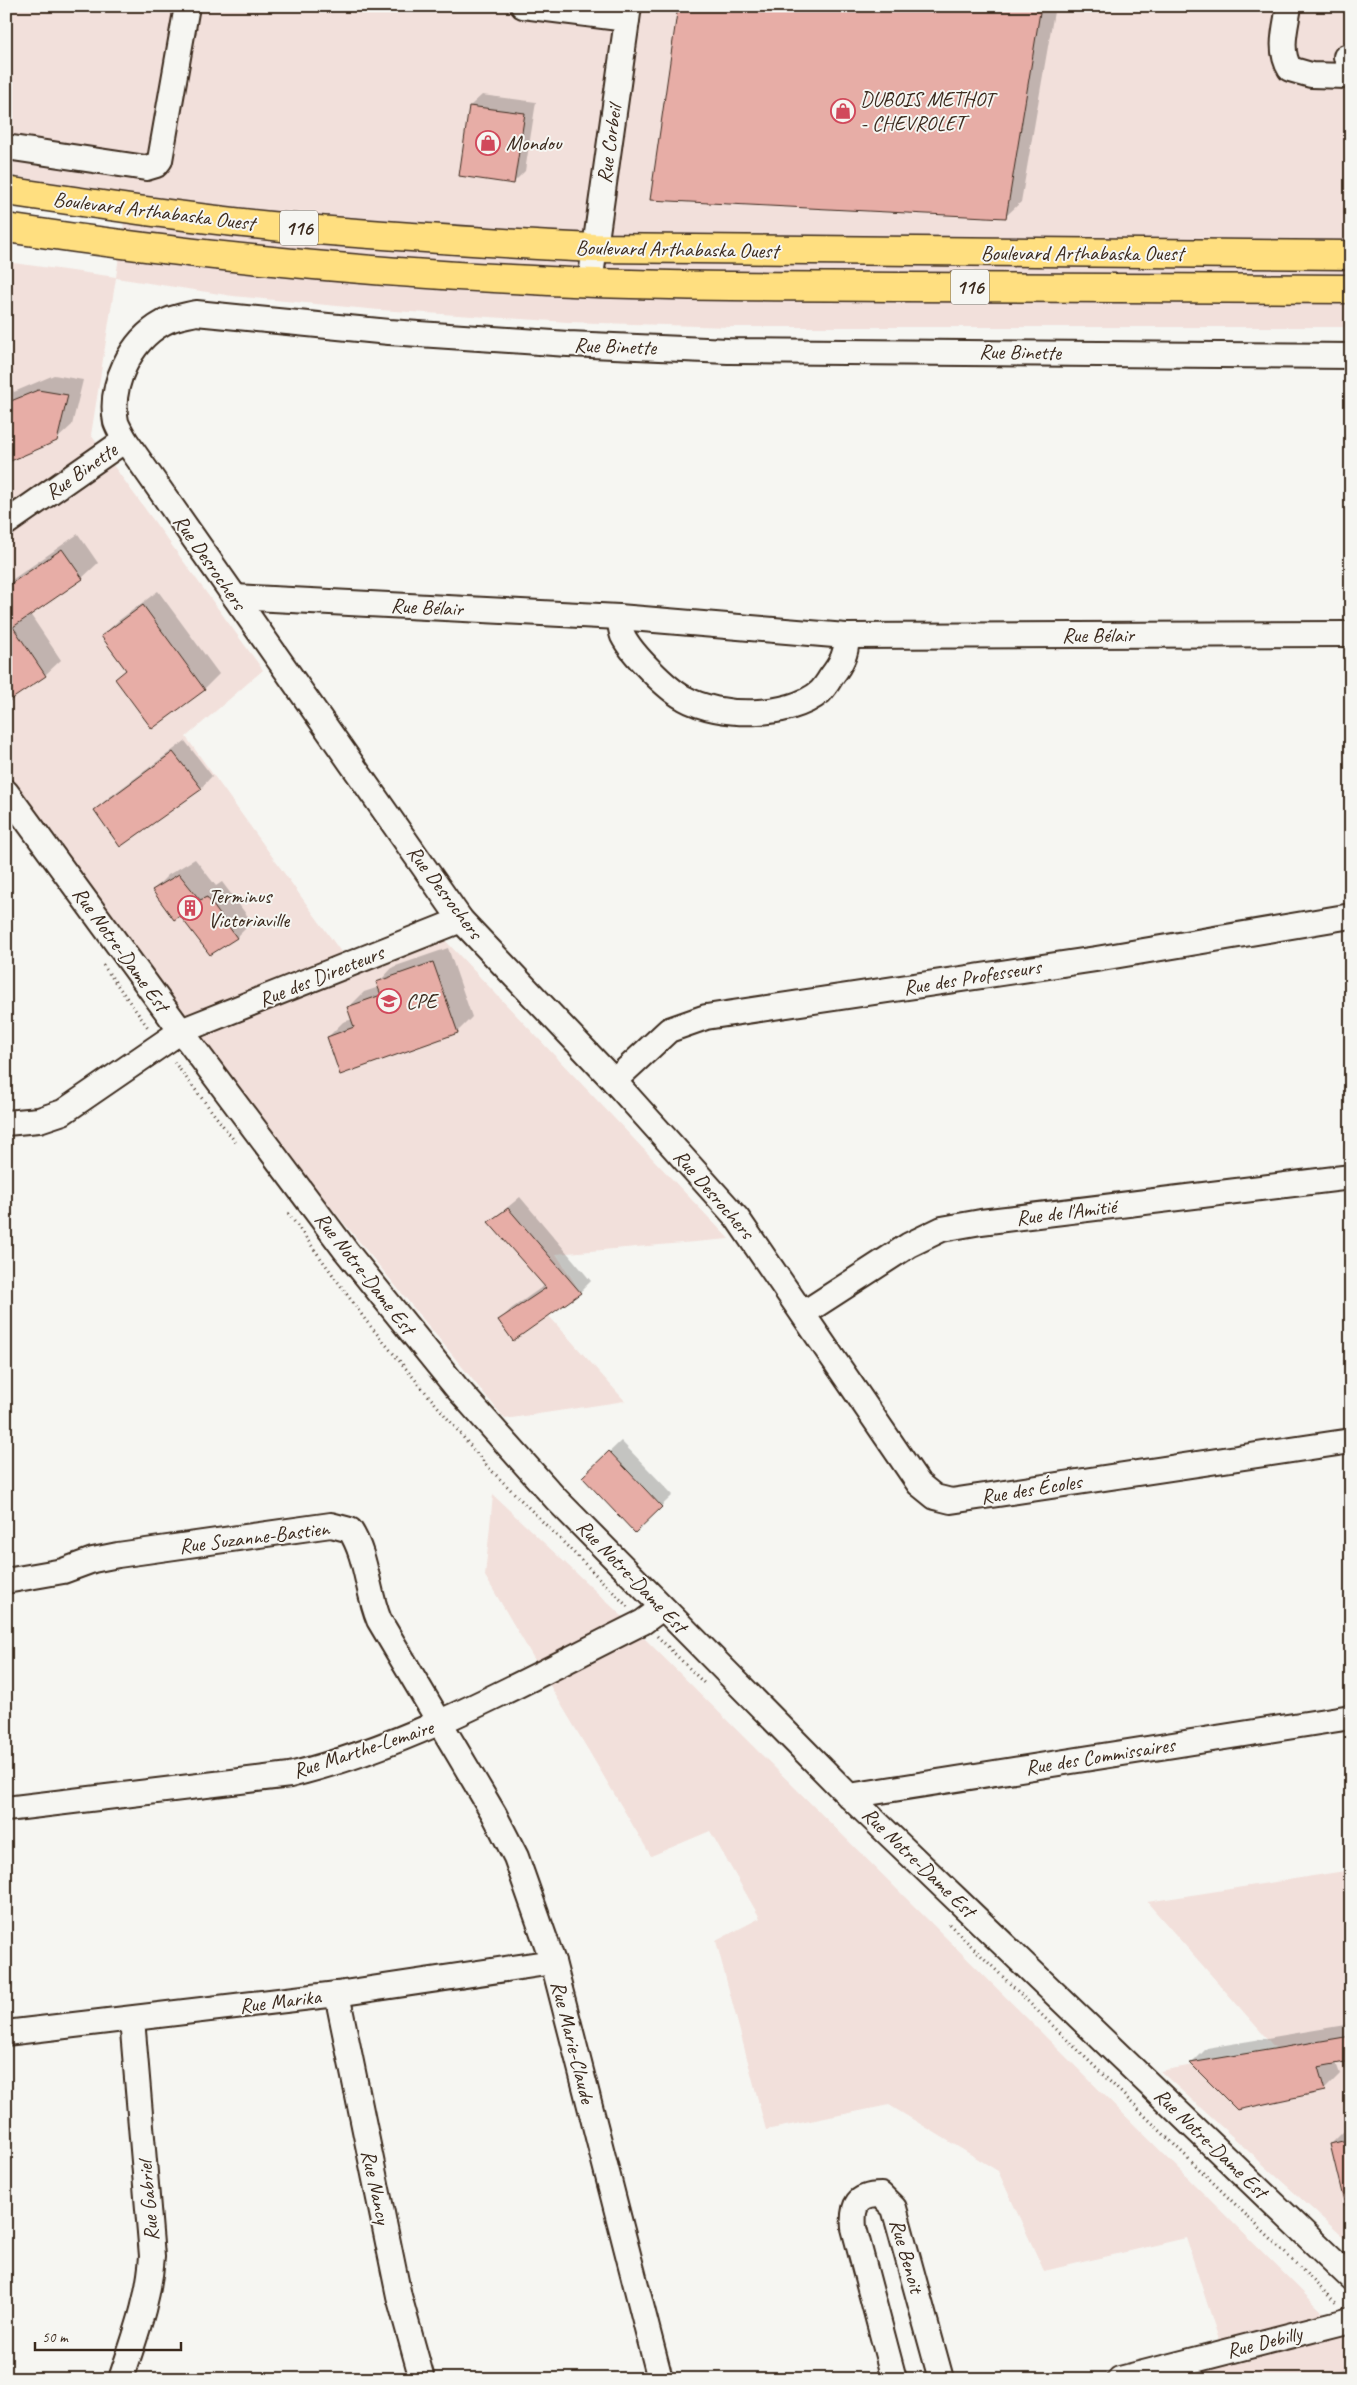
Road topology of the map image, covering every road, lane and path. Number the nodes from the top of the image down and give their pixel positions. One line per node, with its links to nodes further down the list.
1 (187, 6): 6 (street)
2 (522, 6): 4 (street)
3 (1290, 6): 5 (street)
4 (628, 13): 9 (street, Rue Corbeil)
5 (1347, 63)
6 (6, 147)
7 (6, 192): 9 (main road, Boulevard Arthabaska Ouest / 116)
8 (6, 228): 11 (main road, Boulevard Arthabaska Ouest / 116)
9 (594, 248): 10 (main road, Boulevard Arthabaska Ouest / 116); 11 (street, Rue Corbeil)
10 (1351, 255)
11 (590, 283): 12 (main road, Boulevard Arthabaska Ouest / 116)
12 (1351, 289)
13 (1351, 356): 14 (street, Rue Binette)
14 (125, 440): 15 (street, Rue Binette); 16 (street, Rue Desrochers)
15 (6, 523)
16 (235, 597): 17 (street, Rue Bélair); 22 (street, Rue Desrochers)
17 (619, 618): 19 (street, Rue Bélair); 19 (street)
18 (1351, 634): 19 (street, Rue Bélair)
19 (846, 636)
20 (6, 792): 23 (street, Rue Notre-Dame Est)
21 (1351, 916): 24 (street, Rue des Professeurs)
22 (461, 920): 23 (street, Rue des Directeurs); 24 (street, Rue Desrochers)
23 (181, 1031): 25 (street, Rue des Directeurs); 30 (street, Rue Notre-Dame Est)
24 (614, 1081): 27 (street, Rue Desrochers)
25 (6, 1123)
26 (1351, 1178): 27 (street, Rue de l'Amitié)
27 (804, 1313): 28 (street, Rue des Écoles)
28 (1351, 1441)
29 (6, 1581): 32 (street, Rue Suzanne-Bastien)
30 (662, 1608): 32 (street, Rue Marthe-Lemaire); 33 (street, Rue Notre-Dame Est)
31 (1351, 1717): 33 (street, Rue des Commissaires)
32 (441, 1723): 34 (street, Rue Marthe-Lemaire); 35 (street, Rue Marie-Claude)
33 (850, 1796): 39 (street, Rue Notre-Dame Est)
34 (6, 1809)
35 (553, 1962): 36 (street, Rue Marika); 43 (street, Rue Marie-Claude)
36 (337, 1994): 37 (street, Rue Marika); 42 (street, Rue Nancy)
37 (132, 2019): 38 (street, Rue Marika); 41 (street, Rue Gabriel)
38 (6, 2033)
39 (1351, 2278)
40 (1351, 2320): 46 (street, Rue Debilly)
41 (121, 2379)
42 (422, 2379)
43 (660, 2379)
44 (894, 2379): 45 (street, Rue Benoit)
45 (941, 2379)
46 (1120, 2379)

